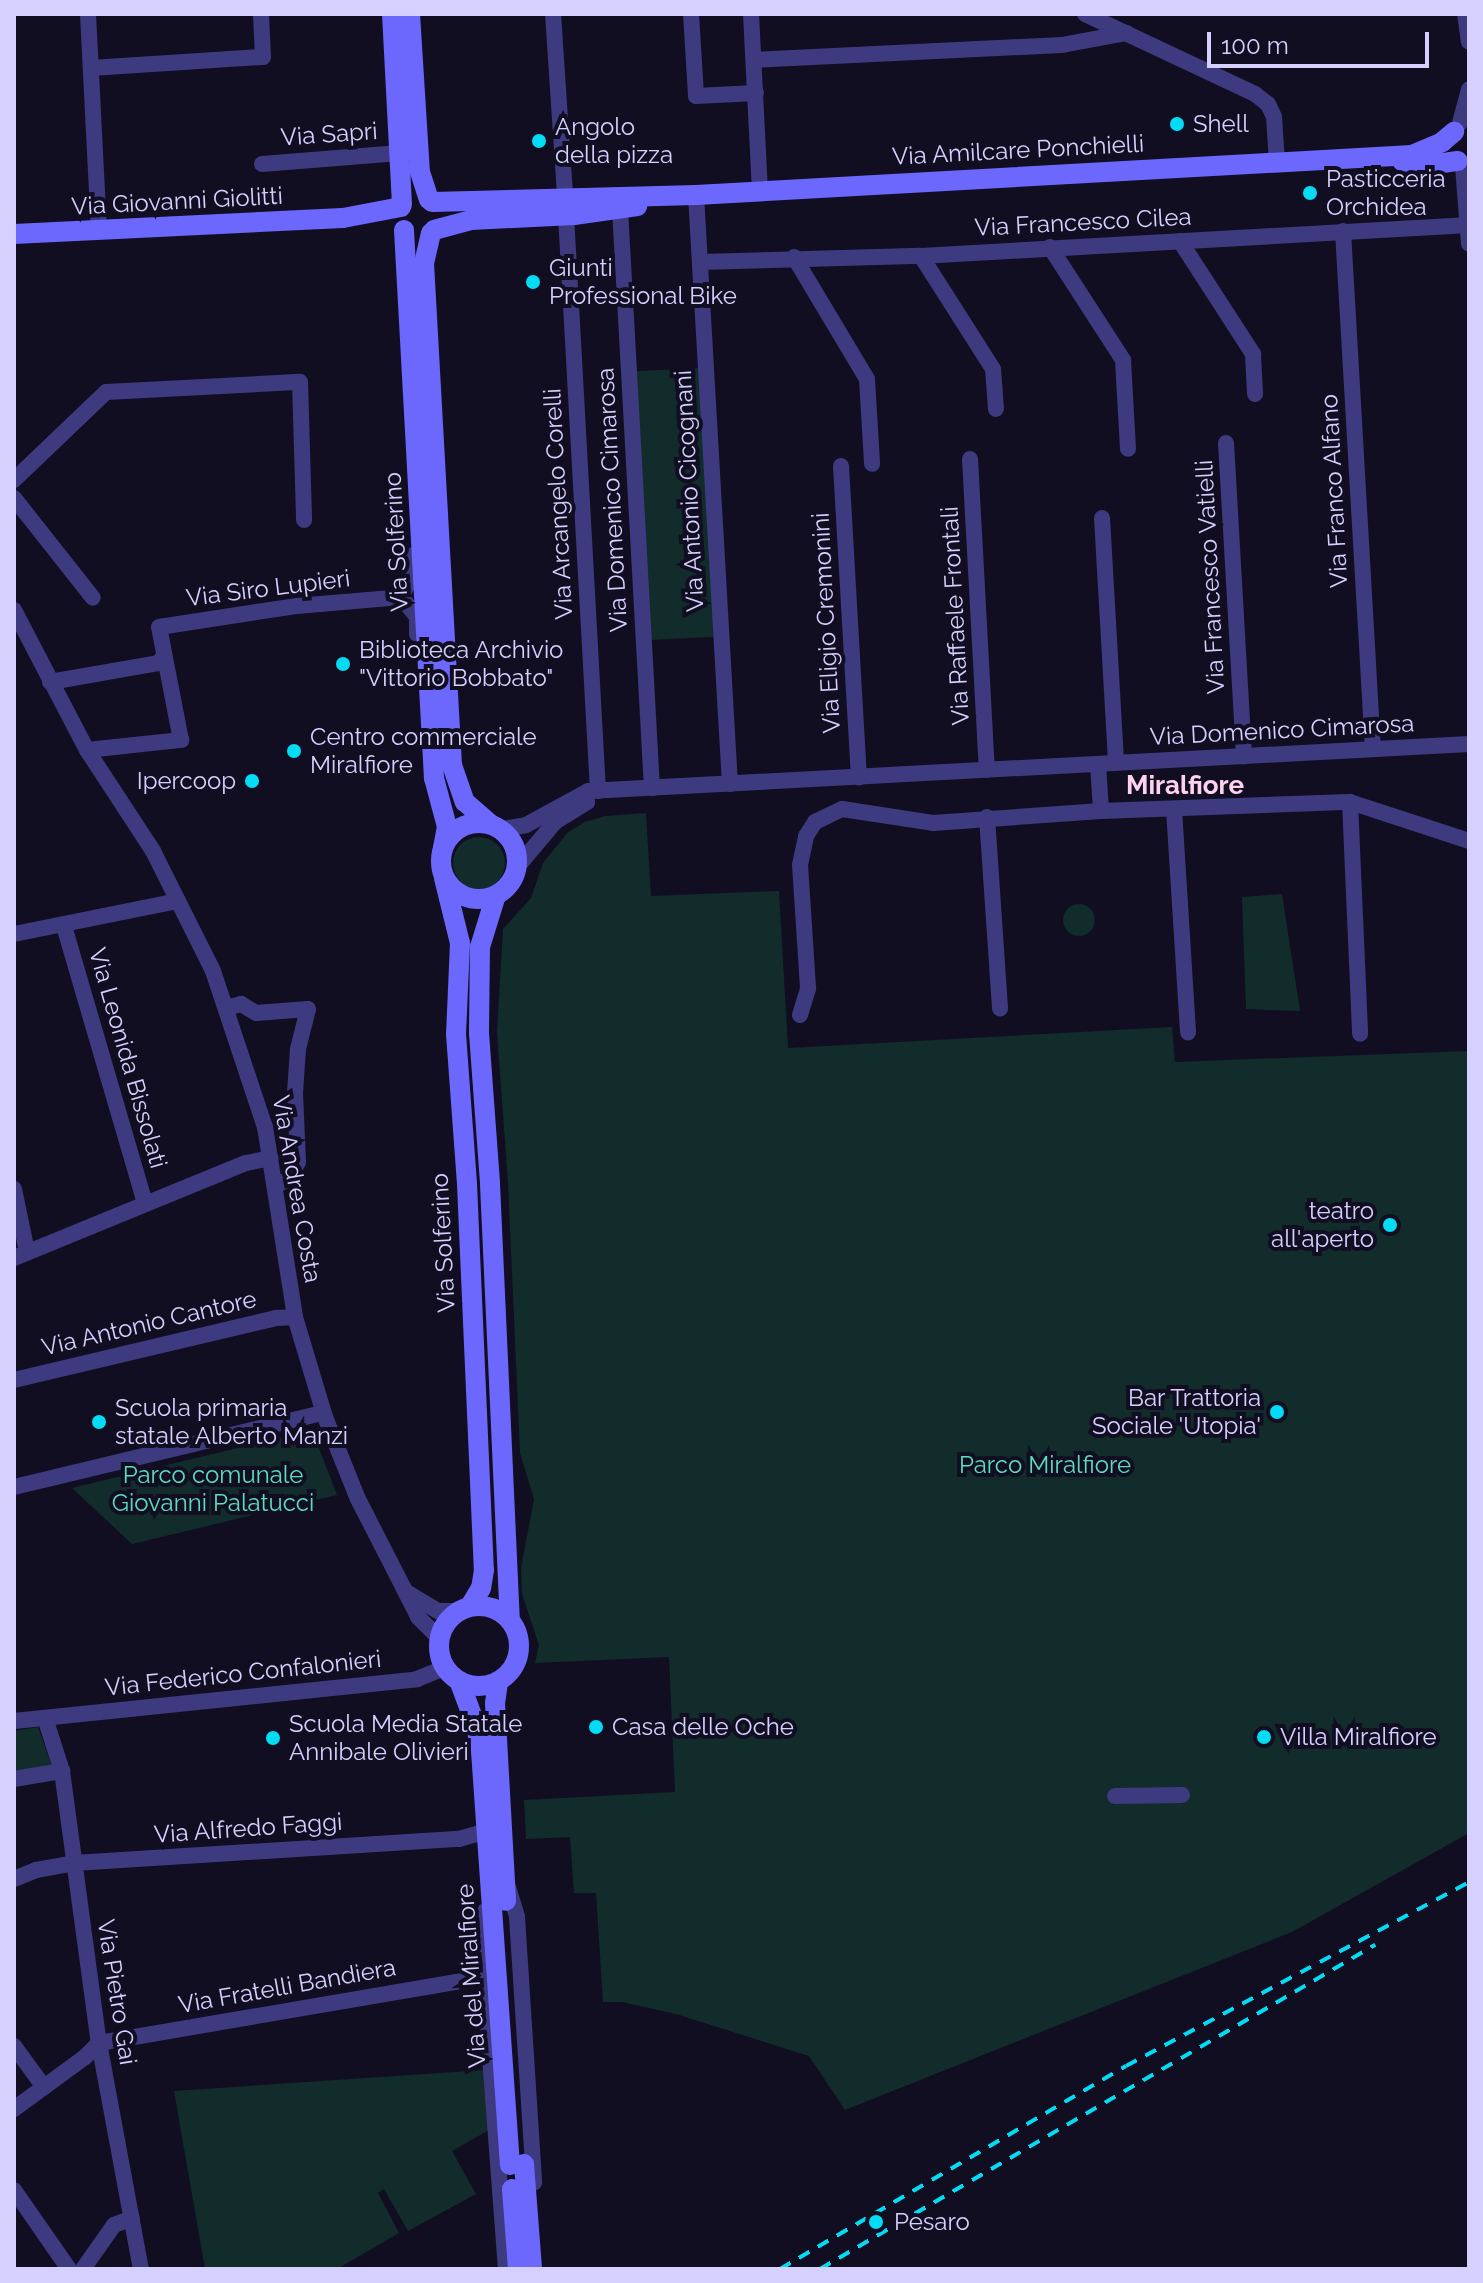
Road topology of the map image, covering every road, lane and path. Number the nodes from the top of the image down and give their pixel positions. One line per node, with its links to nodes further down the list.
1 (88, 14): 13 (street)
2 (261, 14): 13 (street)
3 (392, 14): 17 (main road, Via Solferino)
4 (410, 14): 24 (main road, Via Solferino)
5 (553, 14): 26 (street, Via Arcangelo Corelli)
6 (691, 14): 15 (street)
7 (751, 14): 12 (street)
8 (1085, 14): 10 (street)
9 (1465, 14): 11 (street)
10 (1127, 33): 12 (street); 19 (street)
11 (1469, 42)
12 (754, 60): 15 (street)
13 (91, 68): 31 (street)
14 (1469, 89): 16 (street)
15 (756, 93): 22 (street)
16 (1461, 124): 18 (main road, Via Amilcare Ponchielli); 21 (main road)
17 (400, 153): 20 (street, Via Sapri); 25 (main road, Via Solferino)
18 (1342, 158): 19 (main road, Via Amilcare Ponchielli); 21 (main road, Via Amilcare Ponchielli)
19 (1277, 162): 22 (main road, Via Amilcare Ponchielli)
20 (262, 164)
21 (1464, 165): 29 (street)
22 (760, 191): 23 (main road, Via Amilcare Ponchielli)
23 (696, 195): 26 (main road, Via Amilcare Ponchielli); 27 (main road, Via Amilcare Ponchielli); 40 (street, Via Antonio Cicognani)
24 (430, 201): 25 (main road); 26 (main road, Via Amilcare Ponchielli); 33 (main road, Via Solferino)
25 (402, 206): 28 (main road, Via Giovanni Giolitti); 30 (main road, Via Solferino)
26 (566, 206): 27 (main road, Via Amilcare Ponchielli); 33 (main road, Via Amilcare Ponchielli); 69 (street, Via Arcangelo Corelli)
27 (620, 209): 68 (street, Via Domenico Cimarosa)
28 (343, 218): 30 (main road, Via Giovanni Giolitti); 31 (main road, Via Giovanni Giolitti)
29 (1468, 226): 32 (street, Via Francesco Cilea); 36 (street)
30 (403, 230): 33 (main road); 49 (main road, Via Solferino)
31 (99, 231): 34 (main road, Via Giovanni Giolitti)
32 (1343, 231): 35 (street, Via Francesco Cilea); 60 (street, Via Franco Alfano)
33 (432, 232): 74 (main road, Via Solferino)
34 (14, 234)
35 (1180, 241): 37 (street, Via Francesco Cilea); 41 (street)
36 (1469, 244)
37 (1050, 247): 38 (street, Via Francesco Cilea); 44 (street)
38 (921, 256): 39 (street, Via Francesco Cilea); 42 (street)
39 (794, 257): 40 (street, Via Francesco Cilea); 46 (street)
40 (700, 262): 67 (street, Via Antonio Cicognani)
41 (1255, 394)
42 (996, 409)
43 (1226, 443): 62 (street, Via Francesco Vatielli)
44 (1128, 449)
45 (970, 459): 65 (street, Via Raffaele Frontali)
46 (872, 464)
47 (841, 466): 66 (street, Via Eligio Cremonini)
48 (14, 480): 52 (street)
49 (419, 483): 54 (street); 58 (main road, Via Solferino)
50 (14, 498): 53 (street)
51 (1102, 518): 63 (street)
52 (304, 520)
53 (93, 598)
54 (393, 598): 56 (street, Via Siro Lupieri); 58 (street)
55 (14, 610): 57 (street, Via Andrea Costa)
56 (164, 655): 57 (street); 61 (street, Via Siro Lupieri)
57 (50, 682): 61 (street, Via Andrea Costa)
58 (431, 718): 76 (main road, Via Solferino)
59 (1469, 744): 60 (street, Via Domenico Cimarosa)
60 (1373, 749): 62 (street, Via Domenico Cimarosa)
61 (87, 750): 80 (street, Via Andrea Costa)
62 (1244, 756): 63 (street, Via Domenico Cimarosa)
63 (1116, 763): 64 (street, Via Domenico Cimarosa)
64 (1098, 764): 65 (street, Via Domenico Cimarosa); 72 (street)
65 (987, 770): 66 (street, Via Domenico Cimarosa)
66 (859, 777): 67 (street, Via Domenico Cimarosa)
67 (730, 784): 68 (street, Via Domenico Cimarosa)
68 (652, 788): 69 (street, Via Domenico Cimarosa)
69 (602, 791): 74 (street, Via Domenico Cimarosa); 77 (street, Via Domenico Cimarosa)
70 (1350, 802): 71 (street); 75 (street); 87 (street)
71 (1174, 809): 72 (street); 86 (street)
72 (1101, 811): 73 (street)
73 (987, 817): 84 (street); 85 (street)
74 (496, 826): 76 (main road); 77 (main road, Via Solferino)
75 (1469, 841)
76 (443, 848): 78 (main road, Via Solferino)
77 (518, 866): 79 (main road, Via Solferino)
78 (444, 878): 79 (main road); 100 (main road, Via Solferino)
79 (496, 895): 101 (main road, Via Solferino)
80 (178, 901): 81 (street); 83 (street, Via Andrea Costa)
81 (64, 926): 82 (street); 93 (street, Via Leonida Bissolati)
82 (14, 934)
83 (226, 1008): 88 (street); 89 (street, Via Andrea Costa)
84 (1000, 1009)
85 (800, 1015)
86 (1188, 1033)
87 (1360, 1034)
88 (297, 1119): 89 (street); 91 (street)
89 (265, 1127): 90 (street, Via Andrea Costa)
90 (271, 1158): 91 (street, Via Andrea Costa); 93 (street)
91 (276, 1185): 95 (street, Via Andrea Costa)
92 (14, 1189): 94 (street)
93 (145, 1203): 94 (street)
94 (20, 1255)
95 (295, 1317): 96 (street, Via Antonio Cantore); 97 (street, Via Andrea Costa)
96 (14, 1380)
97 (323, 1413): 98 (street); 99 (street, Via Andrea Costa)
98 (14, 1487)
99 (404, 1589): 100 (street); 102 (street, Via Andrea Costa)
100 (464, 1609): 101 (main road); 102 (main road)
101 (510, 1619): 104 (main road)
102 (439, 1638): 103 (main road)
103 (444, 1668): 105 (main road); 106 (street, Via Federico Confalonieri)
104 (498, 1682): 105 (main road); 114 (main road, Via del Miralfiore)
105 (460, 1683): 112 (main road, Via del Miralfiore)
106 (45, 1718): 107 (street, Via Federico Confalonieri); 108 (street, Via Pietro Gai)
107 (14, 1721)
108 (62, 1771): 109 (street); 113 (street, Via Pietro Gai)
109 (14, 1779)
110 (1182, 1795): 111 (street)
111 (1115, 1796)
112 (487, 1831): 113 (street, Via Alfredo Faggi); 114 (main road, Via del Miralfiore)
113 (74, 1863): 115 (street, Via Alfredo Faggi); 117 (street, Via Pietro Gai)
114 (498, 1877): 116 (street); 121 (main road, Via del Miralfiore); 123 (street, Via del Miralfiore)
115 (14, 1879)
116 (484, 1977): 117 (street, Via Fratelli Bandiera); 124 (street)
117 (99, 2043): 119 (street); 125 (street, Via Pietro Gai)
118 (14, 2046): 119 (street)
119 (44, 2087): 120 (street)
120 (14, 2109)
121 (517, 2164): 130 (main road, Via del Miralfiore, bridge); 131 (main road, Via del Miralfiore, bridge)
122 (14, 2190): 126 (street)
123 (535, 2194): 124 (street); 124 (street, Via del Miralfiore)
124 (502, 2215): 129 (street)
125 (132, 2218): 127 (street); 128 (street, Via Pietro Gai)
126 (69, 2269)
127 (83, 2269)
128 (141, 2269)
129 (506, 2269)
130 (518, 2269)
131 (532, 2269)

